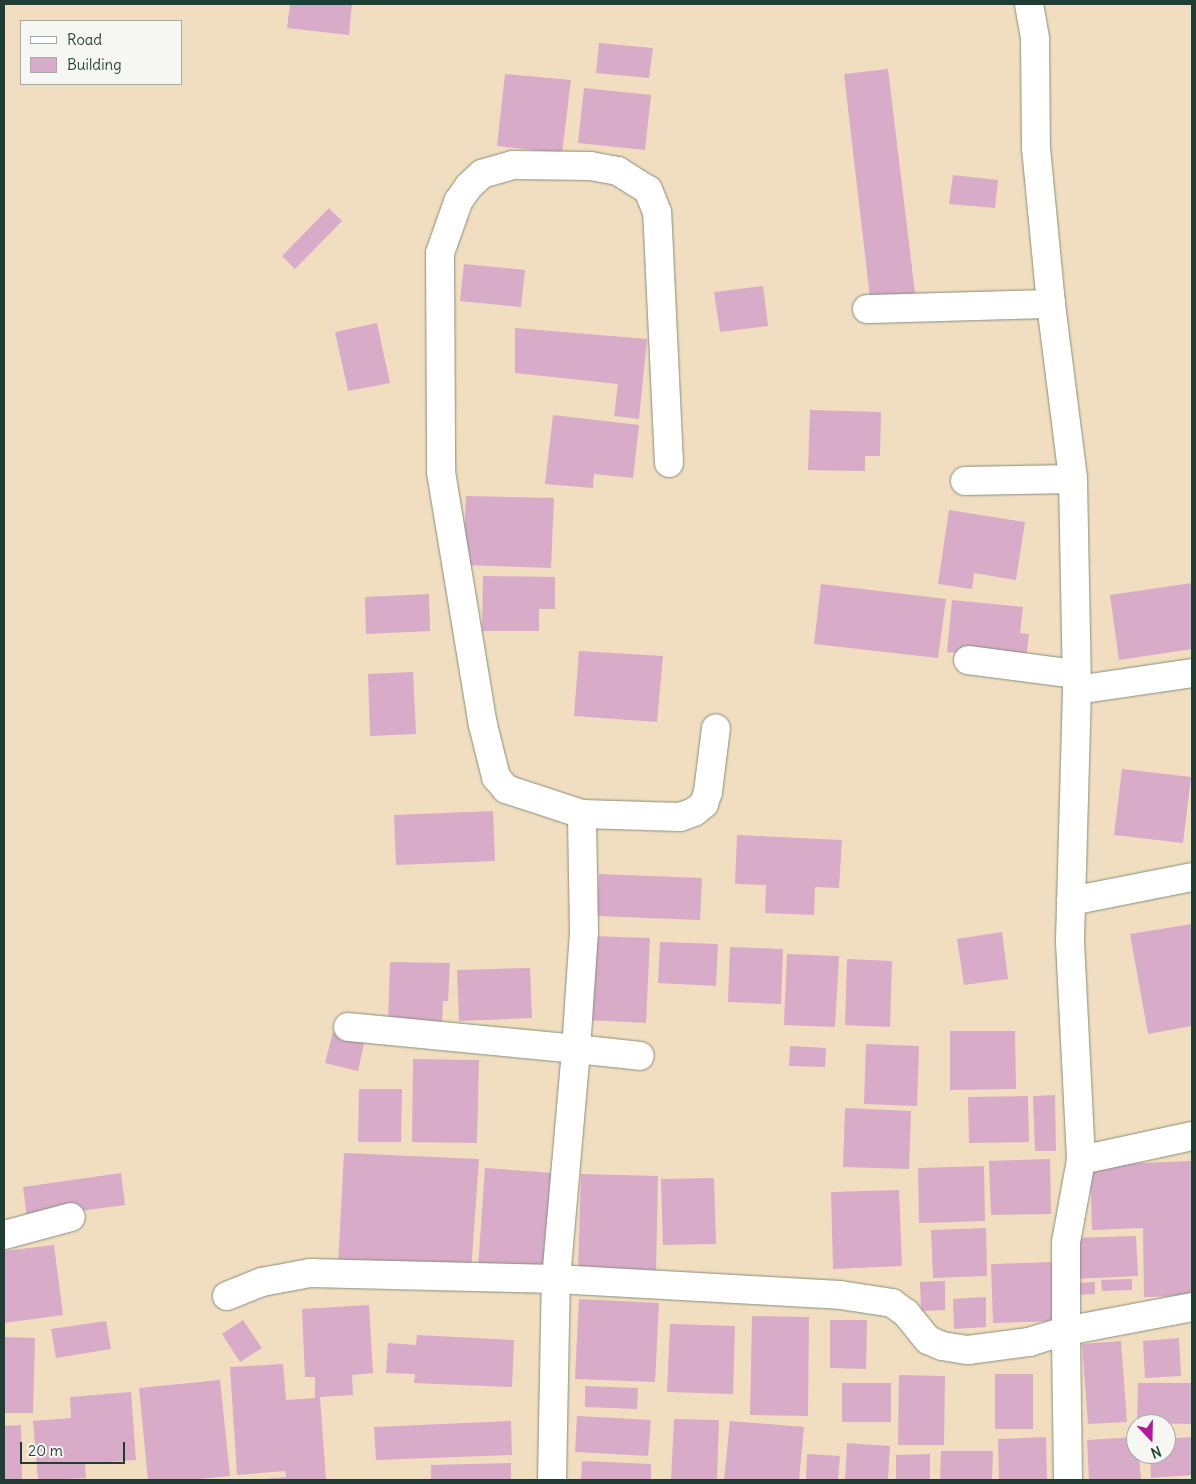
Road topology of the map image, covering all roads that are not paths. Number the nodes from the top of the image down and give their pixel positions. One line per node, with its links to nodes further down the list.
1 (1029, 4): 2 (street)
2 (1051, 304): 3 (street); 5 (street)
3 (867, 309)
4 (669, 463): 11 (street)
5 (1073, 479): 6 (street); 9 (street)
6 (965, 481)
7 (968, 660): 9 (street)
8 (1192, 673): 9 (street)
9 (1076, 682): 13 (street)
10 (716, 728): 11 (street)
11 (582, 814): 15 (street)
12 (1192, 877): 13 (street)
13 (1071, 901): 18 (street)
14 (348, 1027): 15 (street)
15 (576, 1049): 16 (street); 21 (street)
16 (640, 1056)
17 (1192, 1136): 18 (street)
18 (1081, 1160): 24 (street)
19 (71, 1217): 20 (street)
20 (4, 1235)
21 (556, 1279): 22 (street); 24 (street); 25 (street)
22 (227, 1296)
23 (1192, 1307): 24 (street)
24 (1066, 1331): 26 (street)
25 (552, 1480)
26 (1068, 1480)

